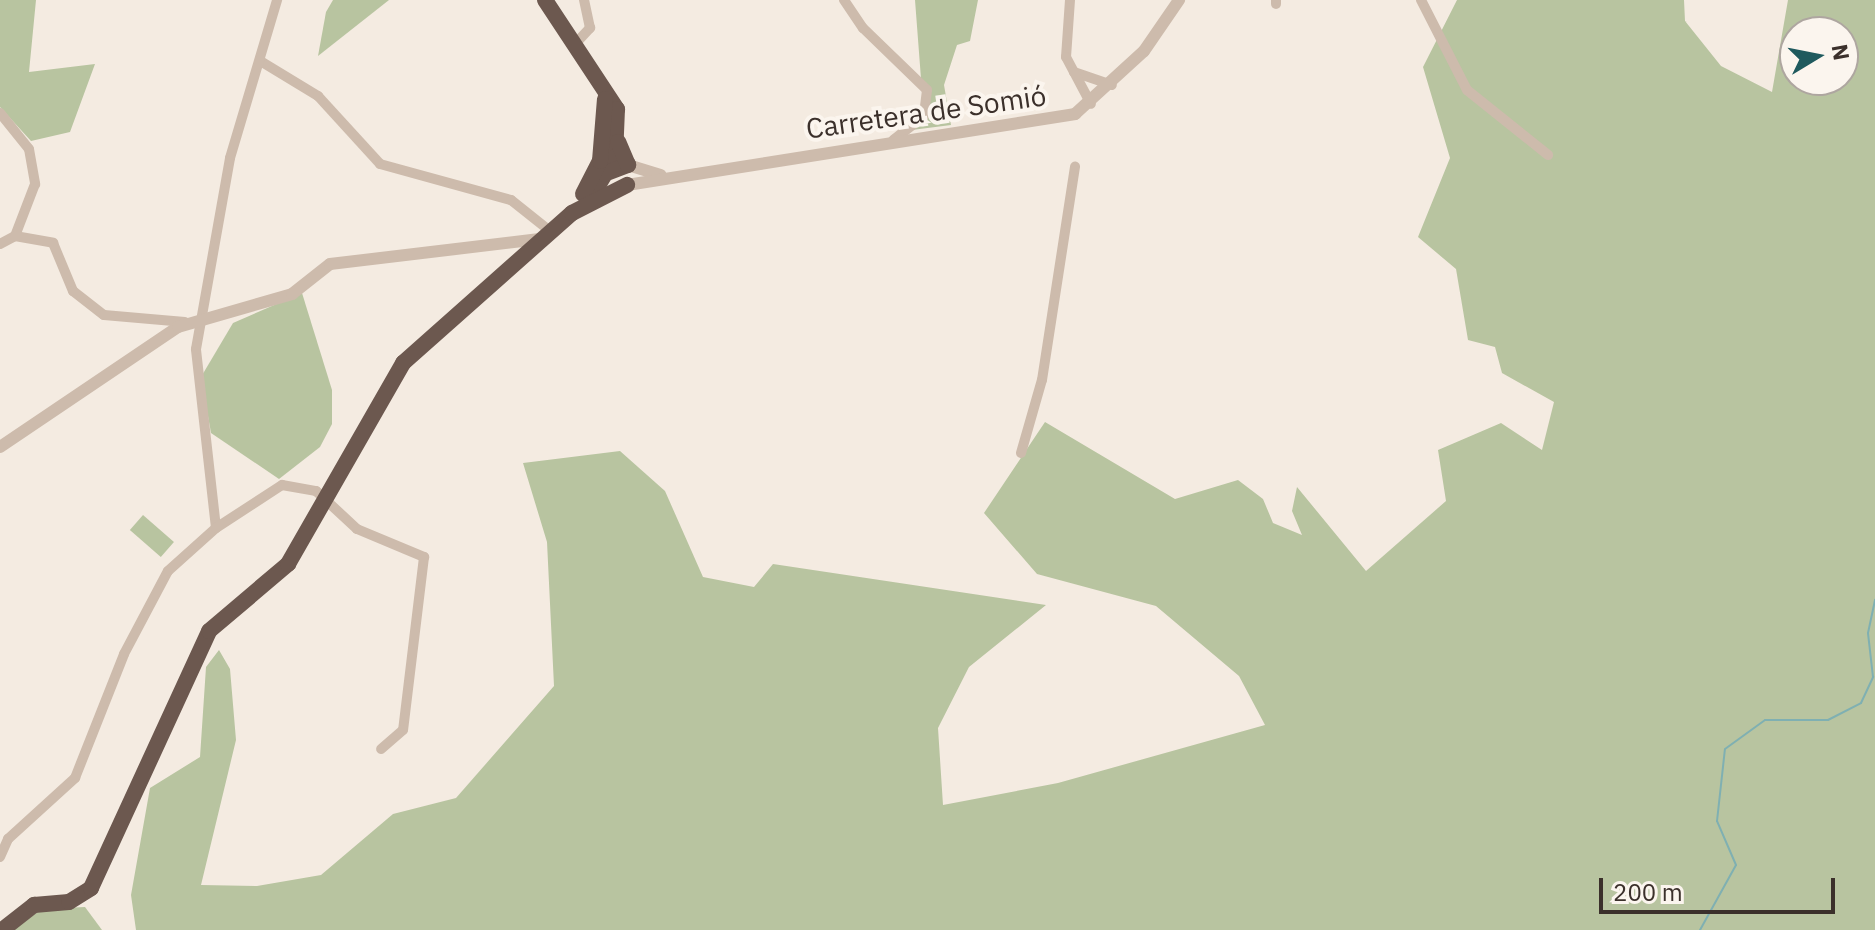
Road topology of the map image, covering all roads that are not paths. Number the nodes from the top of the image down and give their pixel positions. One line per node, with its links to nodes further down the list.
1 (277, 0): 11 (street)
2 (545, 0): 10 (highway)
3 (584, 0): 10 (street)
4 (844, 0): 9 (street)
5 (857, 0): 9 (street)
6 (1070, 0): 12 (street)
7 (1179, 0): 14 (street, Carretera de Somió)
8 (1421, 0): 19 (street)
9 (853, 12): 18 (street)
10 (576, 43): 13 (highway)
11 (262, 62): 27 (street); 30 (street)
12 (1074, 72): 14 (street); 15 (street)
13 (604, 85): 17 (highway); 20 (highway)
14 (1112, 85): 15 (street, Carretera de Somió)
15 (1091, 104): 18 (street, Carretera de Somió)
16 (0, 113): 28 (street)
17 (608, 124): 20 (highway); 23 (highway)
18 (893, 140): 22 (street, Carretera de Somió)
19 (1548, 155)
20 (620, 167): 22 (street); 23 (highway); 24 (highway); 25 (highway)
21 (1075, 167): 32 (street)
22 (668, 176): 24 (street, Carretera de Somió)
23 (592, 181): 26 (highway)
24 (627, 185): 25 (highway)
25 (589, 201): 26 (highway)
26 (572, 213): 27 (highway)
27 (545, 235): 30 (street); 33 (highway)
28 (15, 236): 29 (street); 30 (street)
29 (0, 244)
30 (199, 323): 31 (street); 34 (street)
31 (0, 447)
32 (1021, 453)
33 (325, 497): 34 (street); 35 (street); 37 (highway)
34 (216, 528): 36 (street)
35 (381, 749)
36 (0, 857)
37 (2, 930)

